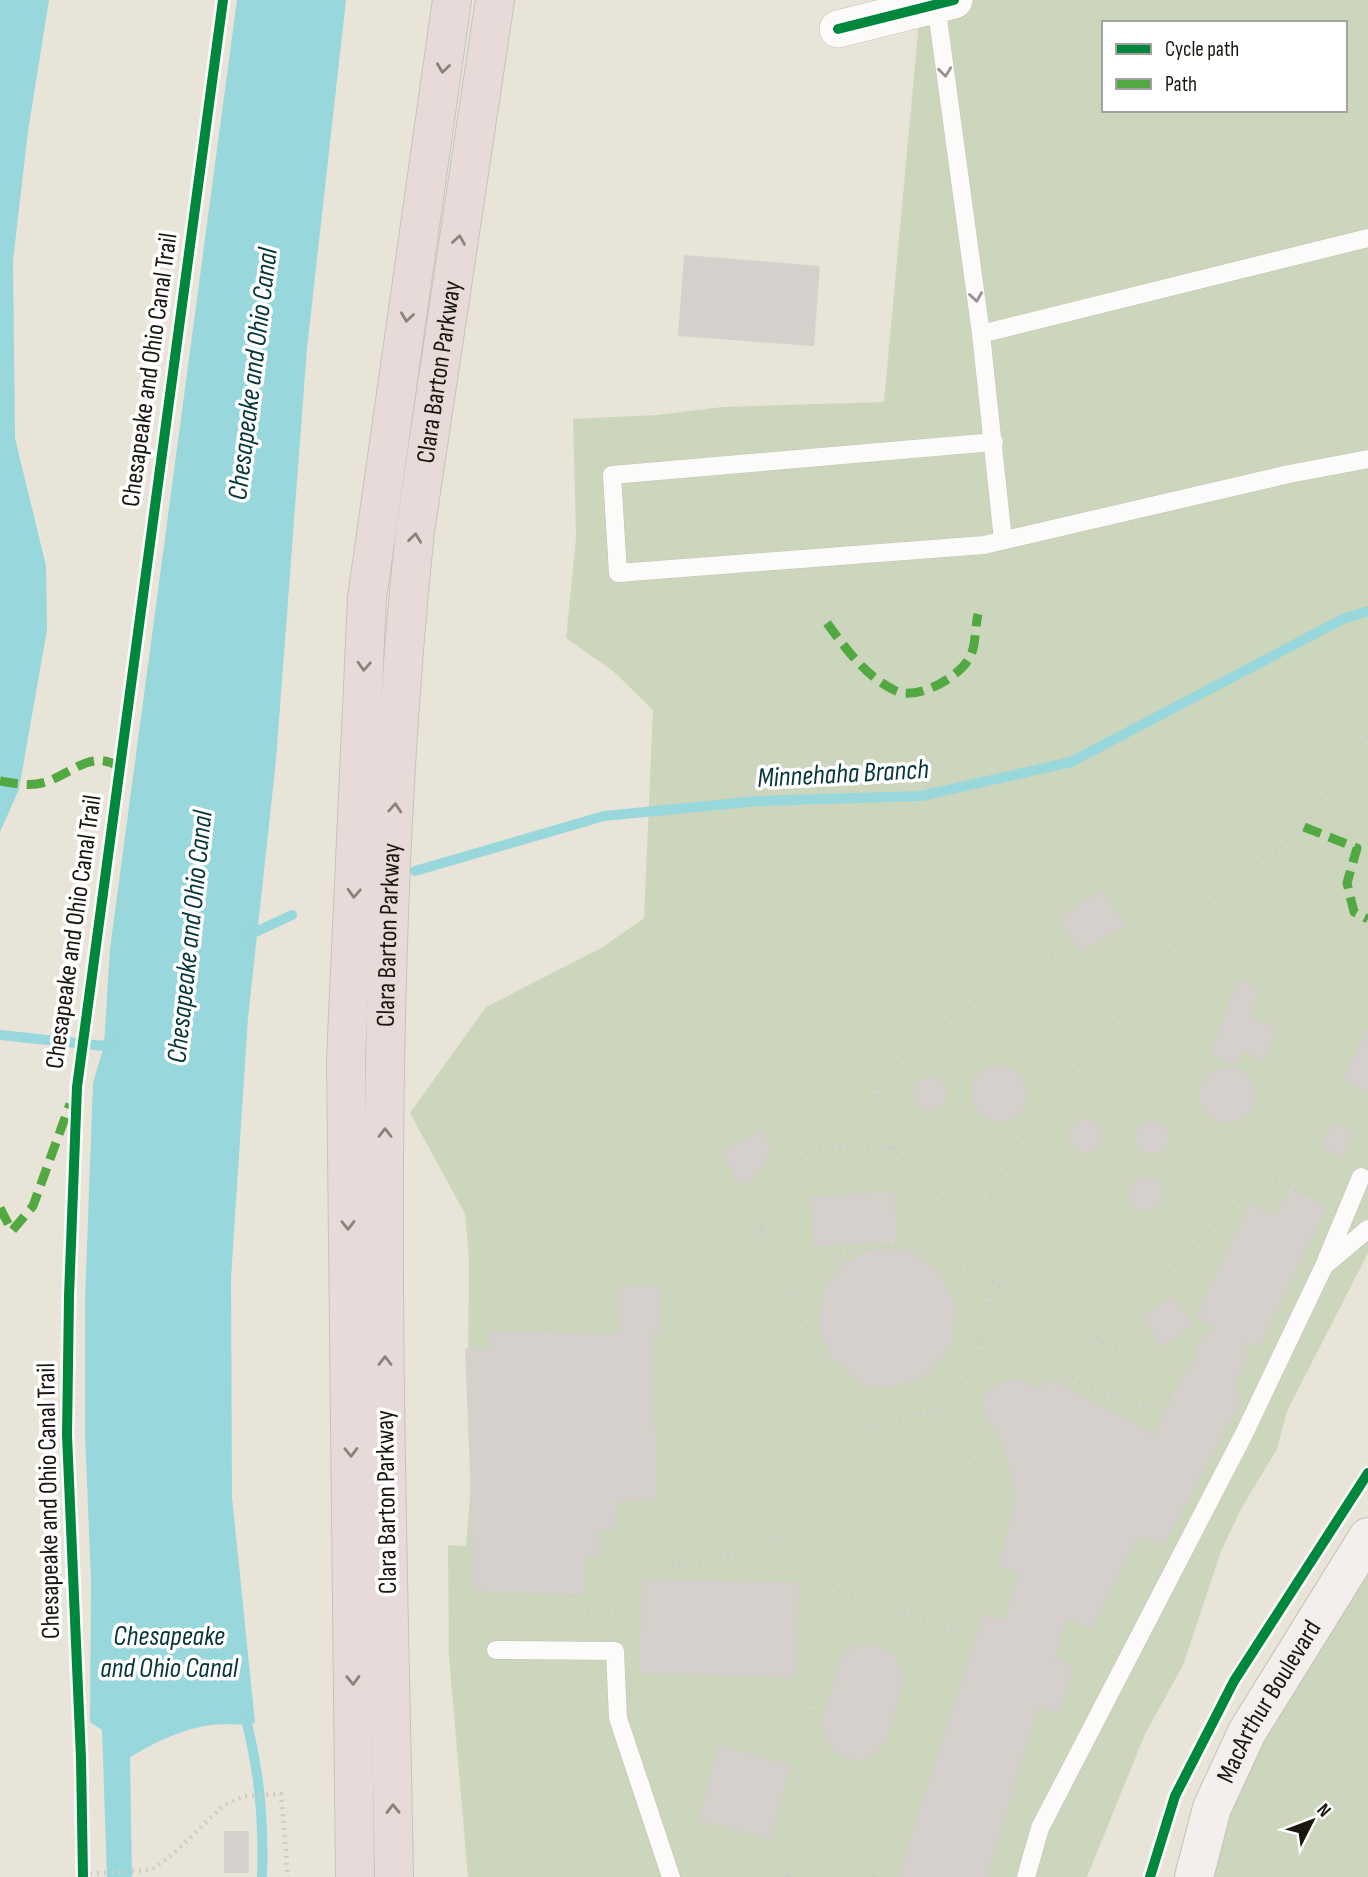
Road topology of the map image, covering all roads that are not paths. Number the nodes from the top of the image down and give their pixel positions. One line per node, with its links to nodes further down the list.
1 (453, 0): 15 (highway, Clara Barton Parkway, one-way to 15)
2 (495, 0): 16 (highway, Clara Barton Parkway, one-way to 2)
3 (945, 2): 4 (street); 6 (lane, one-way to 6)
4 (838, 29)
5 (1368, 238): 6 (lane)
6 (981, 334): 7 (lane)
7 (994, 442): 9 (lane); 9 (lane)
8 (1368, 459): 9 (lane)
9 (1003, 540)
10 (1361, 1177): 12 (lane)
11 (1368, 1229): 12 (lane)
12 (1324, 1266): 18 (lane)
13 (1368, 1537): 19 (main road, MacArthur Boulevard)
14 (496, 1650): 17 (lane)
15 (355, 1877)
16 (394, 1877)
17 (671, 1877)
18 (1026, 1877)
19 (1194, 1877)

